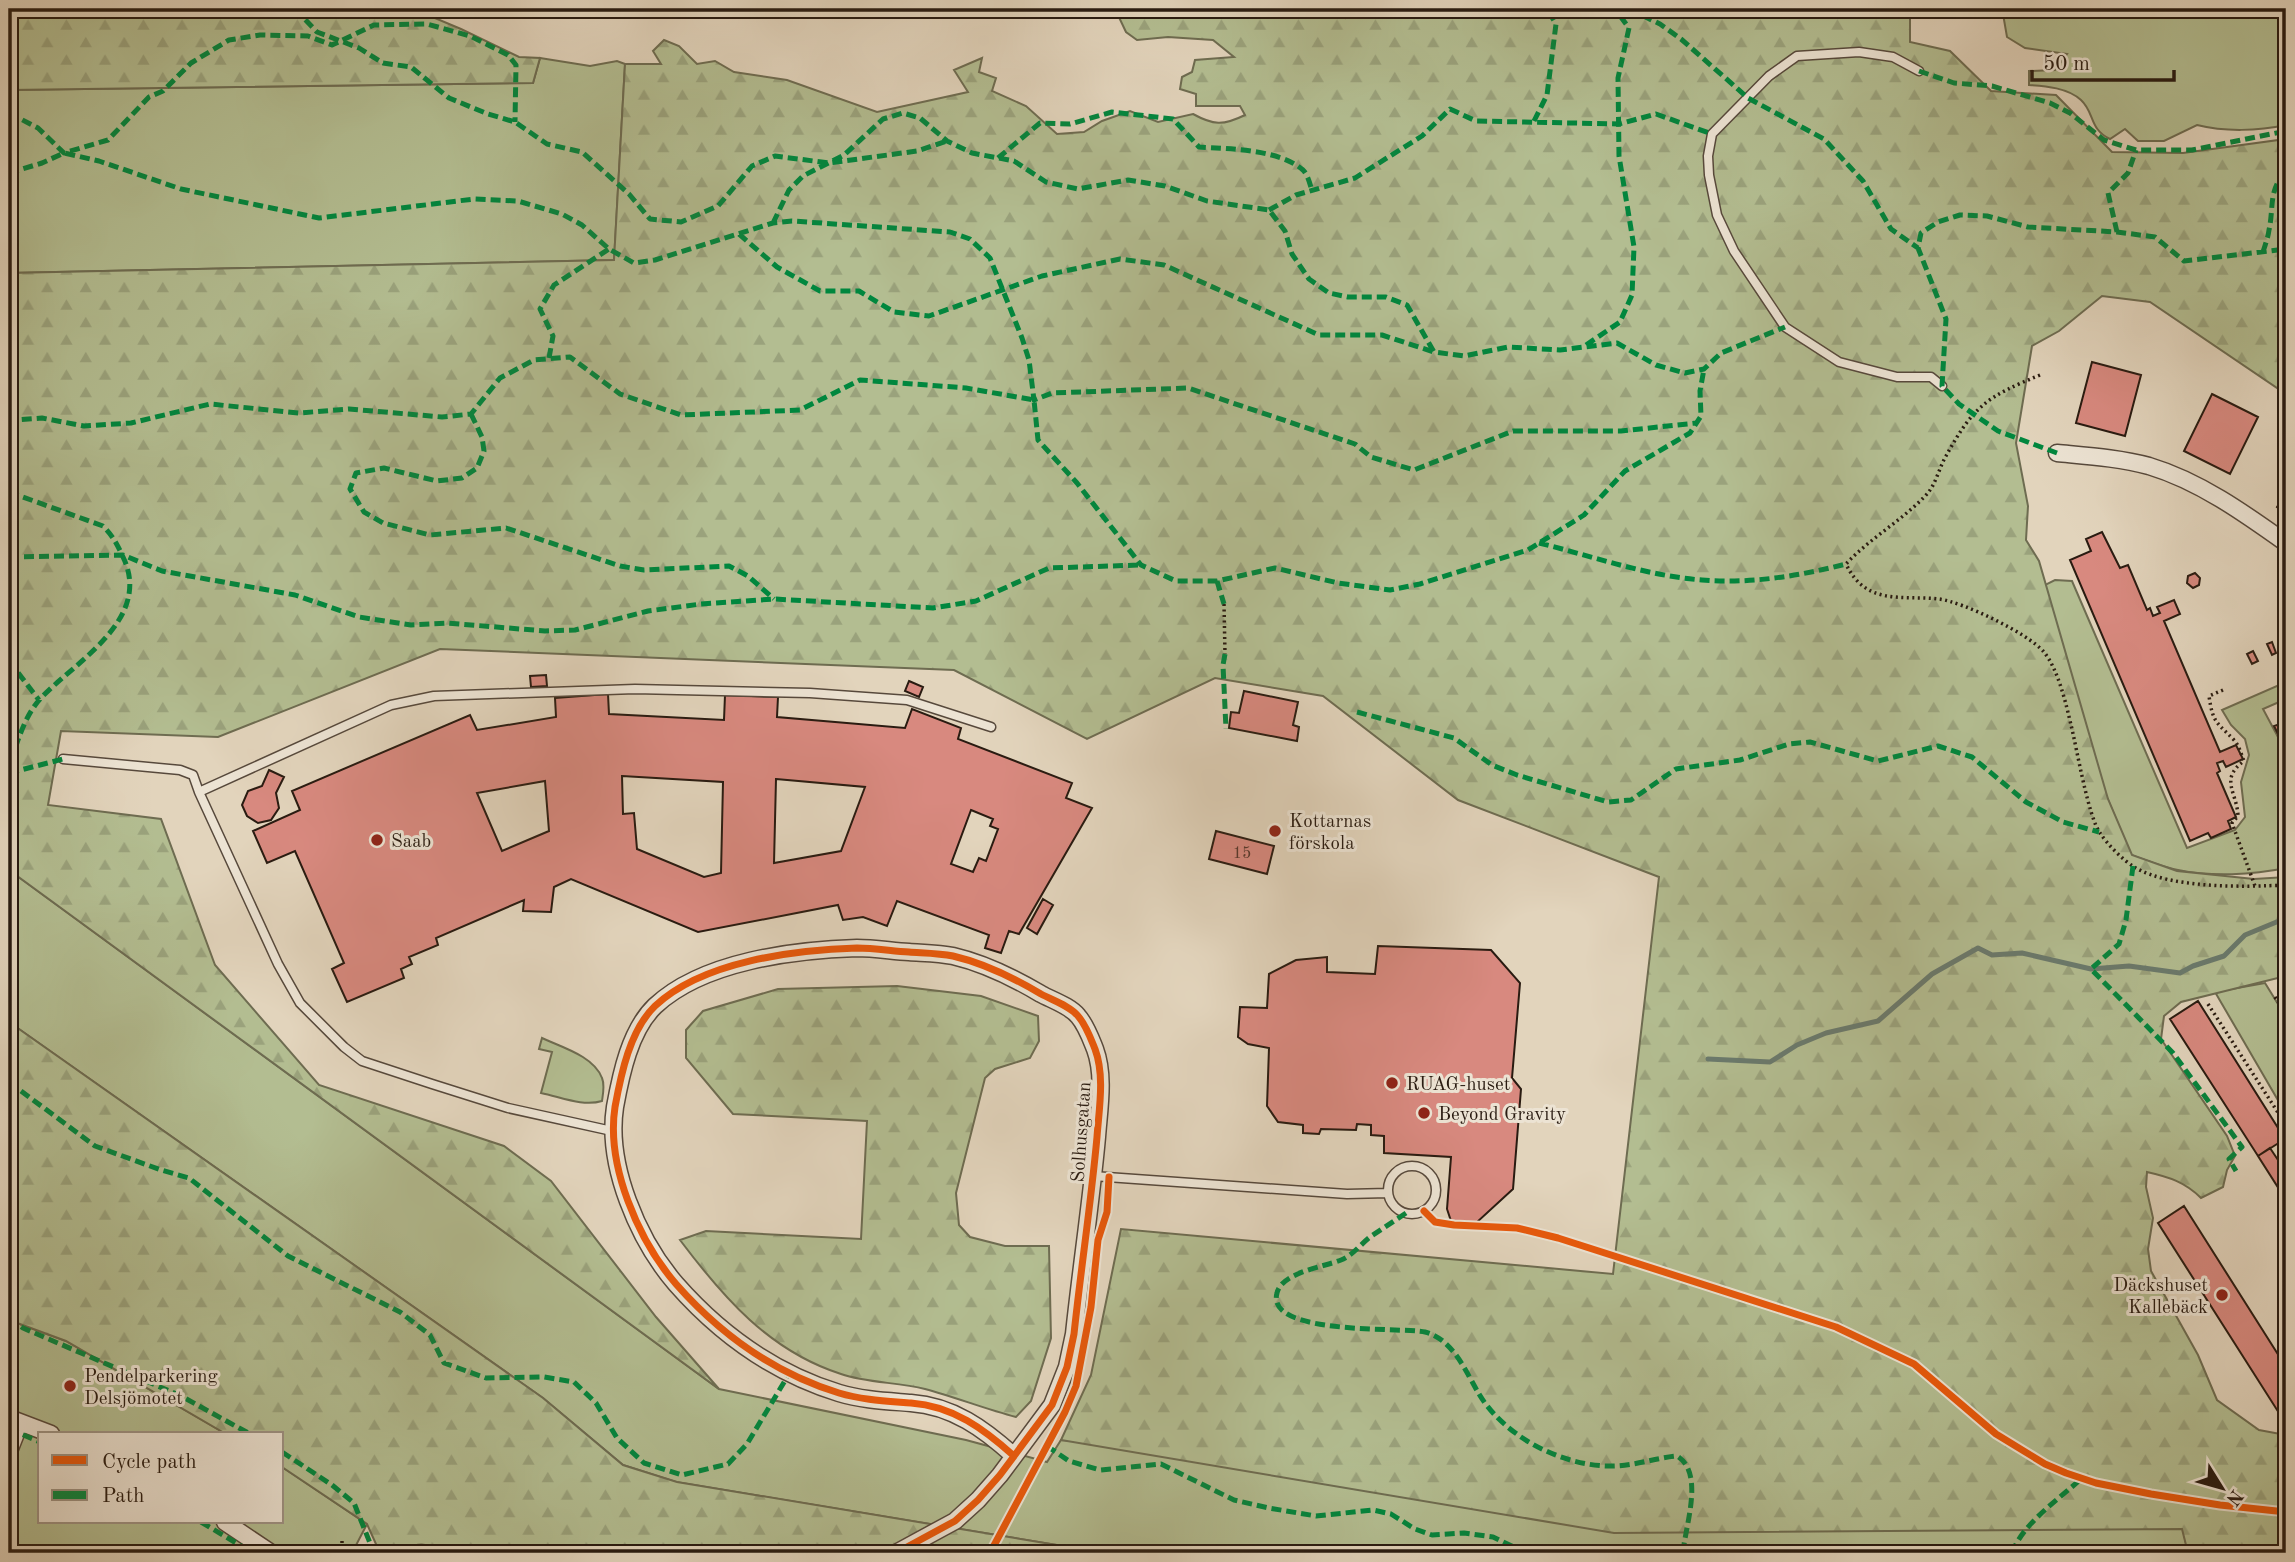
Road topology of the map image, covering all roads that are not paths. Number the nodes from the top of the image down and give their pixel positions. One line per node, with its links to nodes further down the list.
1 (1919, 71): 2 (lane)
2 (1942, 386)
3 (2057, 453): 4 (street)
4 (2286, 543)
5 (991, 727): 7 (lane)
6 (63, 759): 7 (lane)
7 (199, 792): 8 (lane)
8 (612, 1131): 9 (street, Solhusgatan); 13 (street, Solhusgatan)
9 (1093, 1176): 10 (lane, Solhusgatan); 13 (street, Solhusgatan)
10 (1388, 1193): 10 (lane)
11 (16, 1421): 12 (street); 14 (lane)
12 (46, 1432)
13 (1014, 1456): 17 (street, Solhusgatan)
14 (9, 1462)
15 (228, 1524): 16 (street)
16 (271, 1553)
17 (896, 1553)

